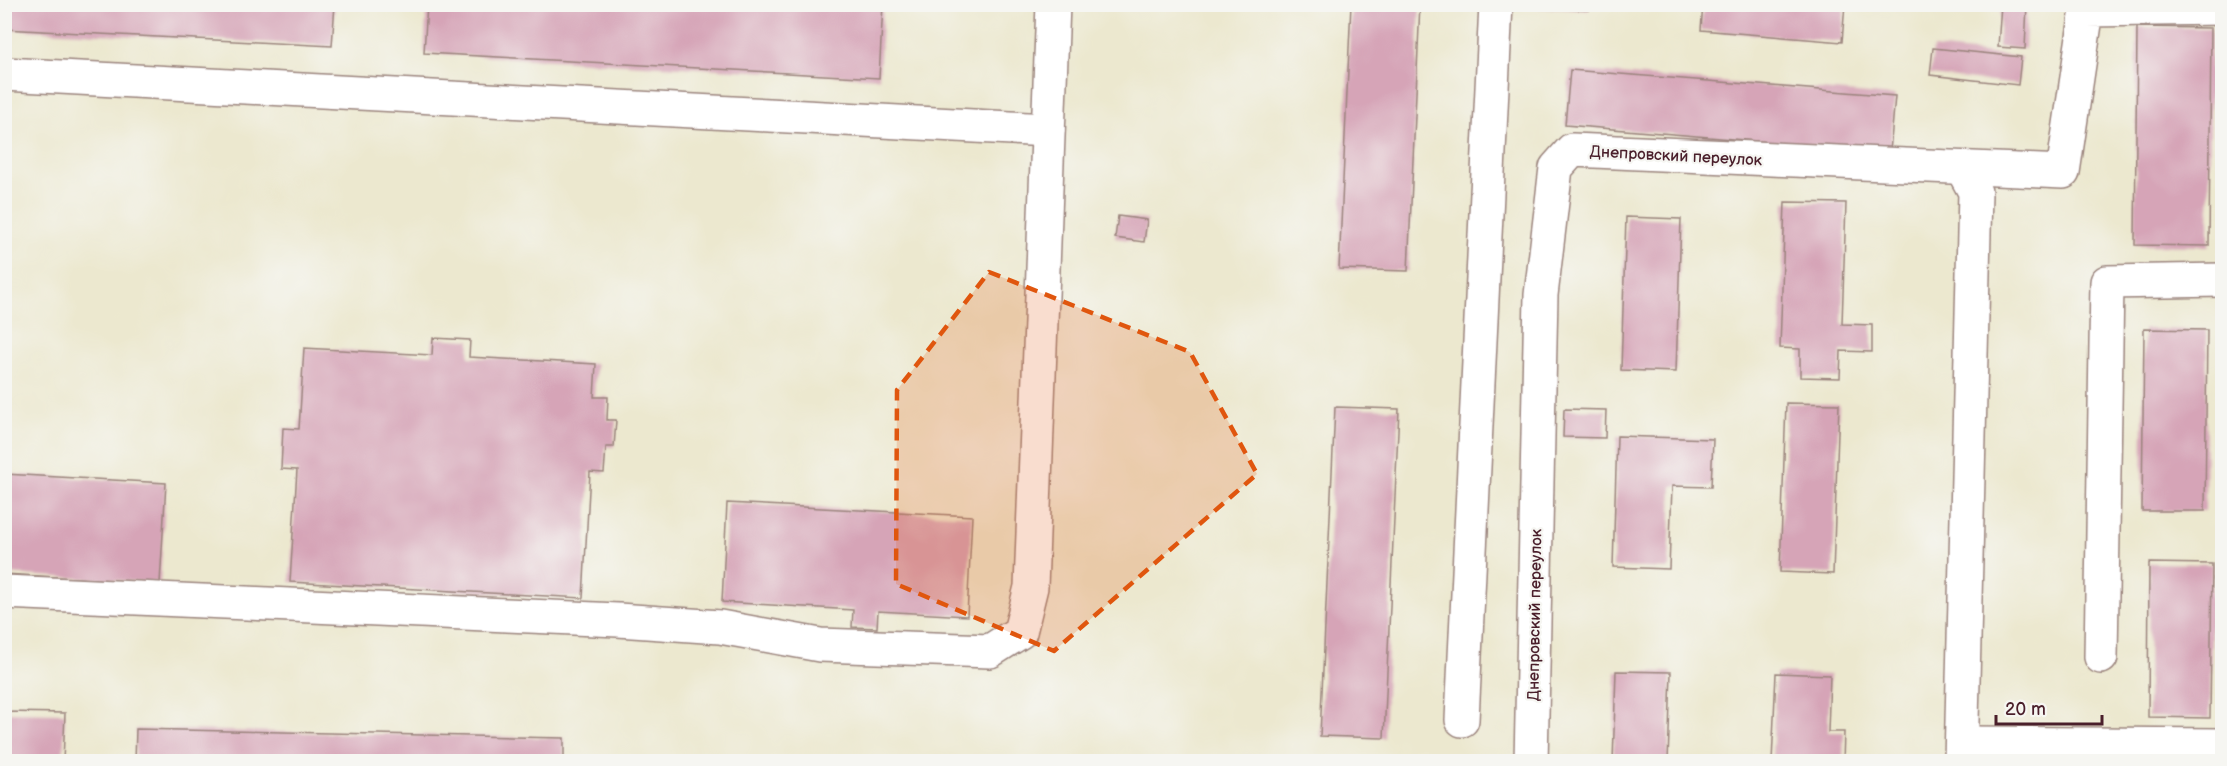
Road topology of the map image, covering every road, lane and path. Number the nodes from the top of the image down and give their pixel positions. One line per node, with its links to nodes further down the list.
1 (1053, 4): 5 (street)
2 (1496, 4): 10 (street)
3 (2223, 8): 6 (street, Днепровский переулок)
4 (4, 74): 5 (street)
5 (1048, 130): 8 (street)
6 (1962, 168): 12 (street); 13 (street, Днепровский переулок)
7 (2223, 280): 9 (street)
8 (4, 592)
9 (2101, 657)
10 (1462, 720)
11 (2223, 745): 12 (street)
12 (1962, 752)
13 (1531, 762)

